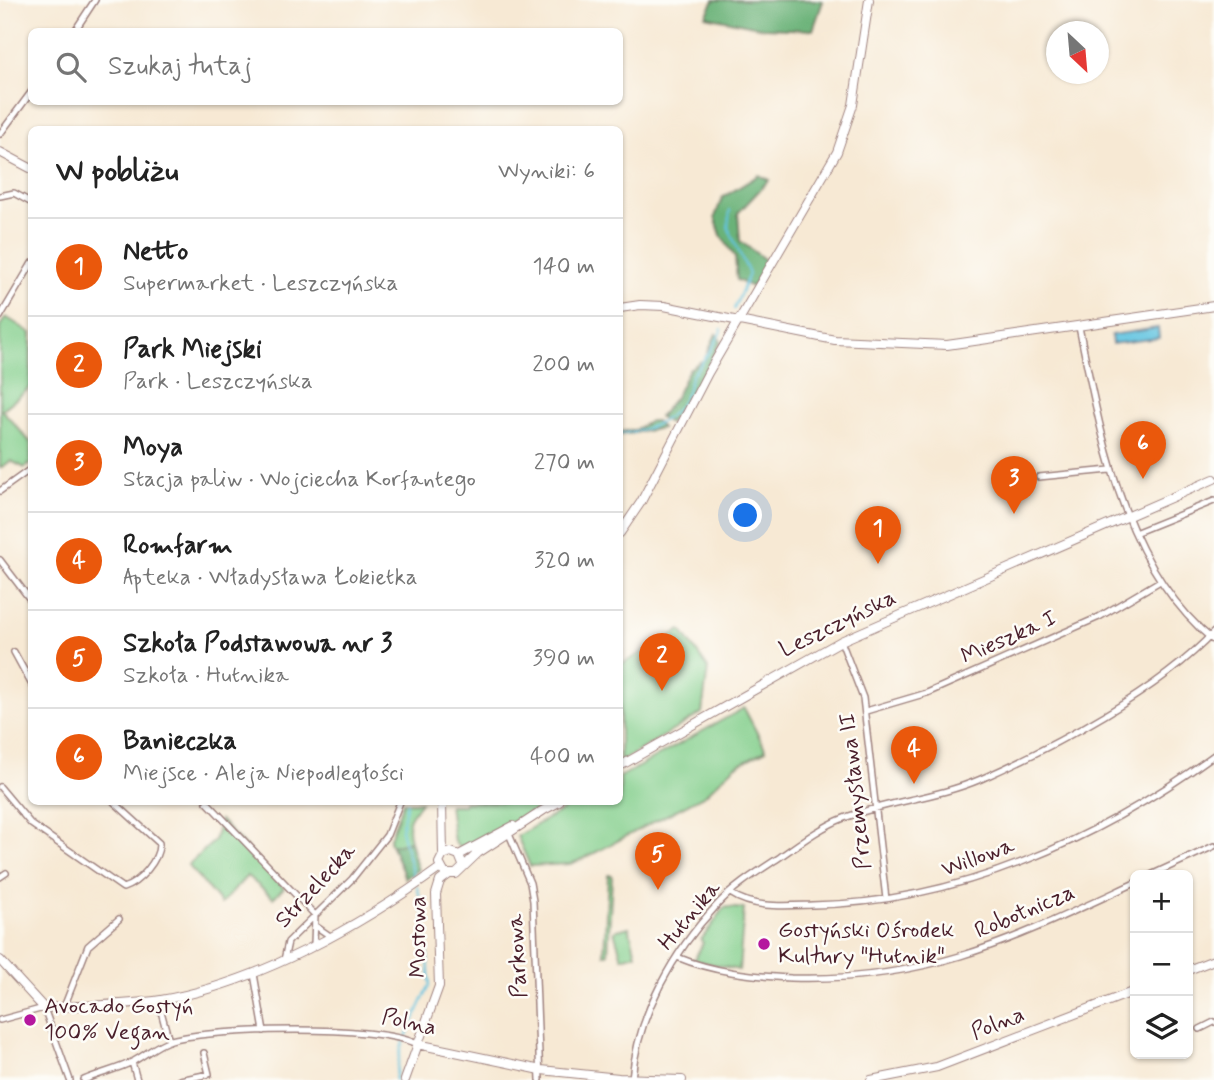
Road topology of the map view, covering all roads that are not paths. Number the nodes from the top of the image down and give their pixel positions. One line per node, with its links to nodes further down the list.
1 (95, 0): 3 (street)
2 (869, 0): 14 (street)
3 (77, 28)
4 (28, 96): 5 (street)
5 (0, 134)
6 (1, 155): 7 (street)
7 (28, 167)
8 (0, 196): 9 (street)
9 (28, 201)
10 (28, 269): 13 (street)
11 (1214, 306): 15 (street)
12 (623, 308): 14 (street)
13 (0, 317)
14 (740, 319): 15 (street); 23 (street)
15 (1079, 327): 16 (street)
16 (1110, 470): 18 (street); 22 (street)
17 (28, 471): 20 (street)
18 (1039, 477)
19 (1214, 479): 22 (street, Leszczyńska)
20 (0, 491)
21 (1214, 501): 24 (street)
22 (1130, 515): 24 (street); 29 (street, Leszczyńska)
23 (623, 529)
24 (1137, 532): 26 (street)
25 (0, 560): 27 (street)
26 (1160, 581): 28 (street); 32 (street, Mieszka I)
27 (28, 597)
28 (1212, 637): 41 (street, Hutnika)
29 (841, 640): 32 (street, Przemysława II); 34 (street, Leszczyńska)
30 (14, 652): 31 (street)
31 (28, 678)
32 (866, 711): 41 (street, Przemysława II)
33 (1214, 755): 56 (street, Willowa)
34 (623, 764)
35 (0, 787): 36 (street)
36 (117, 805)
37 (210, 805): 57 (street)
38 (399, 805): 57 (street, Strzelecka)
39 (442, 805): 43 (street)
40 (553, 805): 42 (street)
41 (875, 809): 54 (street, Hutnika); 56 (street, Przemysława II)
42 (544, 810): 44 (street); 46 (street)
43 (444, 821): 46 (street); 47 (street)
44 (509, 835): 48 (street); 80 (street, Parkowa)
45 (1214, 846): 50 (street)
46 (456, 853): 47 (street); 48 (street)
47 (443, 855): 49 (street)
48 (463, 865): 51 (street)
49 (440, 869): 51 (street); 52 (street)
50 (1162, 870)
51 (448, 875): 55 (street, Mostowa)
52 (422, 882): 55 (street); 60 (street)
53 (1130, 885): 62 (street, Robotnicza)
54 (730, 893): 56 (street, Willowa); 62 (street, Hutnika)
55 (436, 894): 77 (street, Mostowa)
56 (886, 899)
57 (315, 915): 59 (street); 64 (street, Strzelecka)
58 (119, 919): 70 (street)
59 (317, 927): 60 (street); 61 (street)
60 (330, 936): 61 (street)
61 (314, 944): 64 (street)
62 (677, 957): 81 (street, Hutnika)
63 (0, 960): 71 (street)
64 (284, 960): 67 (street)
65 (1214, 960): 66 (street)
66 (1193, 968)
67 (254, 974): 69 (street); 75 (street)
68 (1130, 993): 89 (street, Polna)
69 (158, 1000): 70 (street); 76 (street)
70 (64, 1007): 71 (street)
71 (44, 1009): 72 (street); 82 (street)
72 (0, 1020)
73 (1214, 1022): 74 (street)
74 (1200, 1029)
75 (264, 1031): 76 (street, Polna); 77 (street, Polna)
76 (169, 1041): 79 (street, Polna)
77 (414, 1043): 80 (street, Polna); 86 (street, Mostowa)
78 (204, 1053): 85 (street)
79 (132, 1062): 83 (street, Polna); 84 (street)
80 (541, 1070): 81 (street, Polna); 87 (street, Parkowa)
81 (632, 1079): 88 (street, Polna)
82 (70, 1080)
83 (84, 1080)
84 (137, 1080)
85 (180, 1080)
86 (405, 1080)
87 (540, 1080)
88 (682, 1080)
89 (871, 1080)

